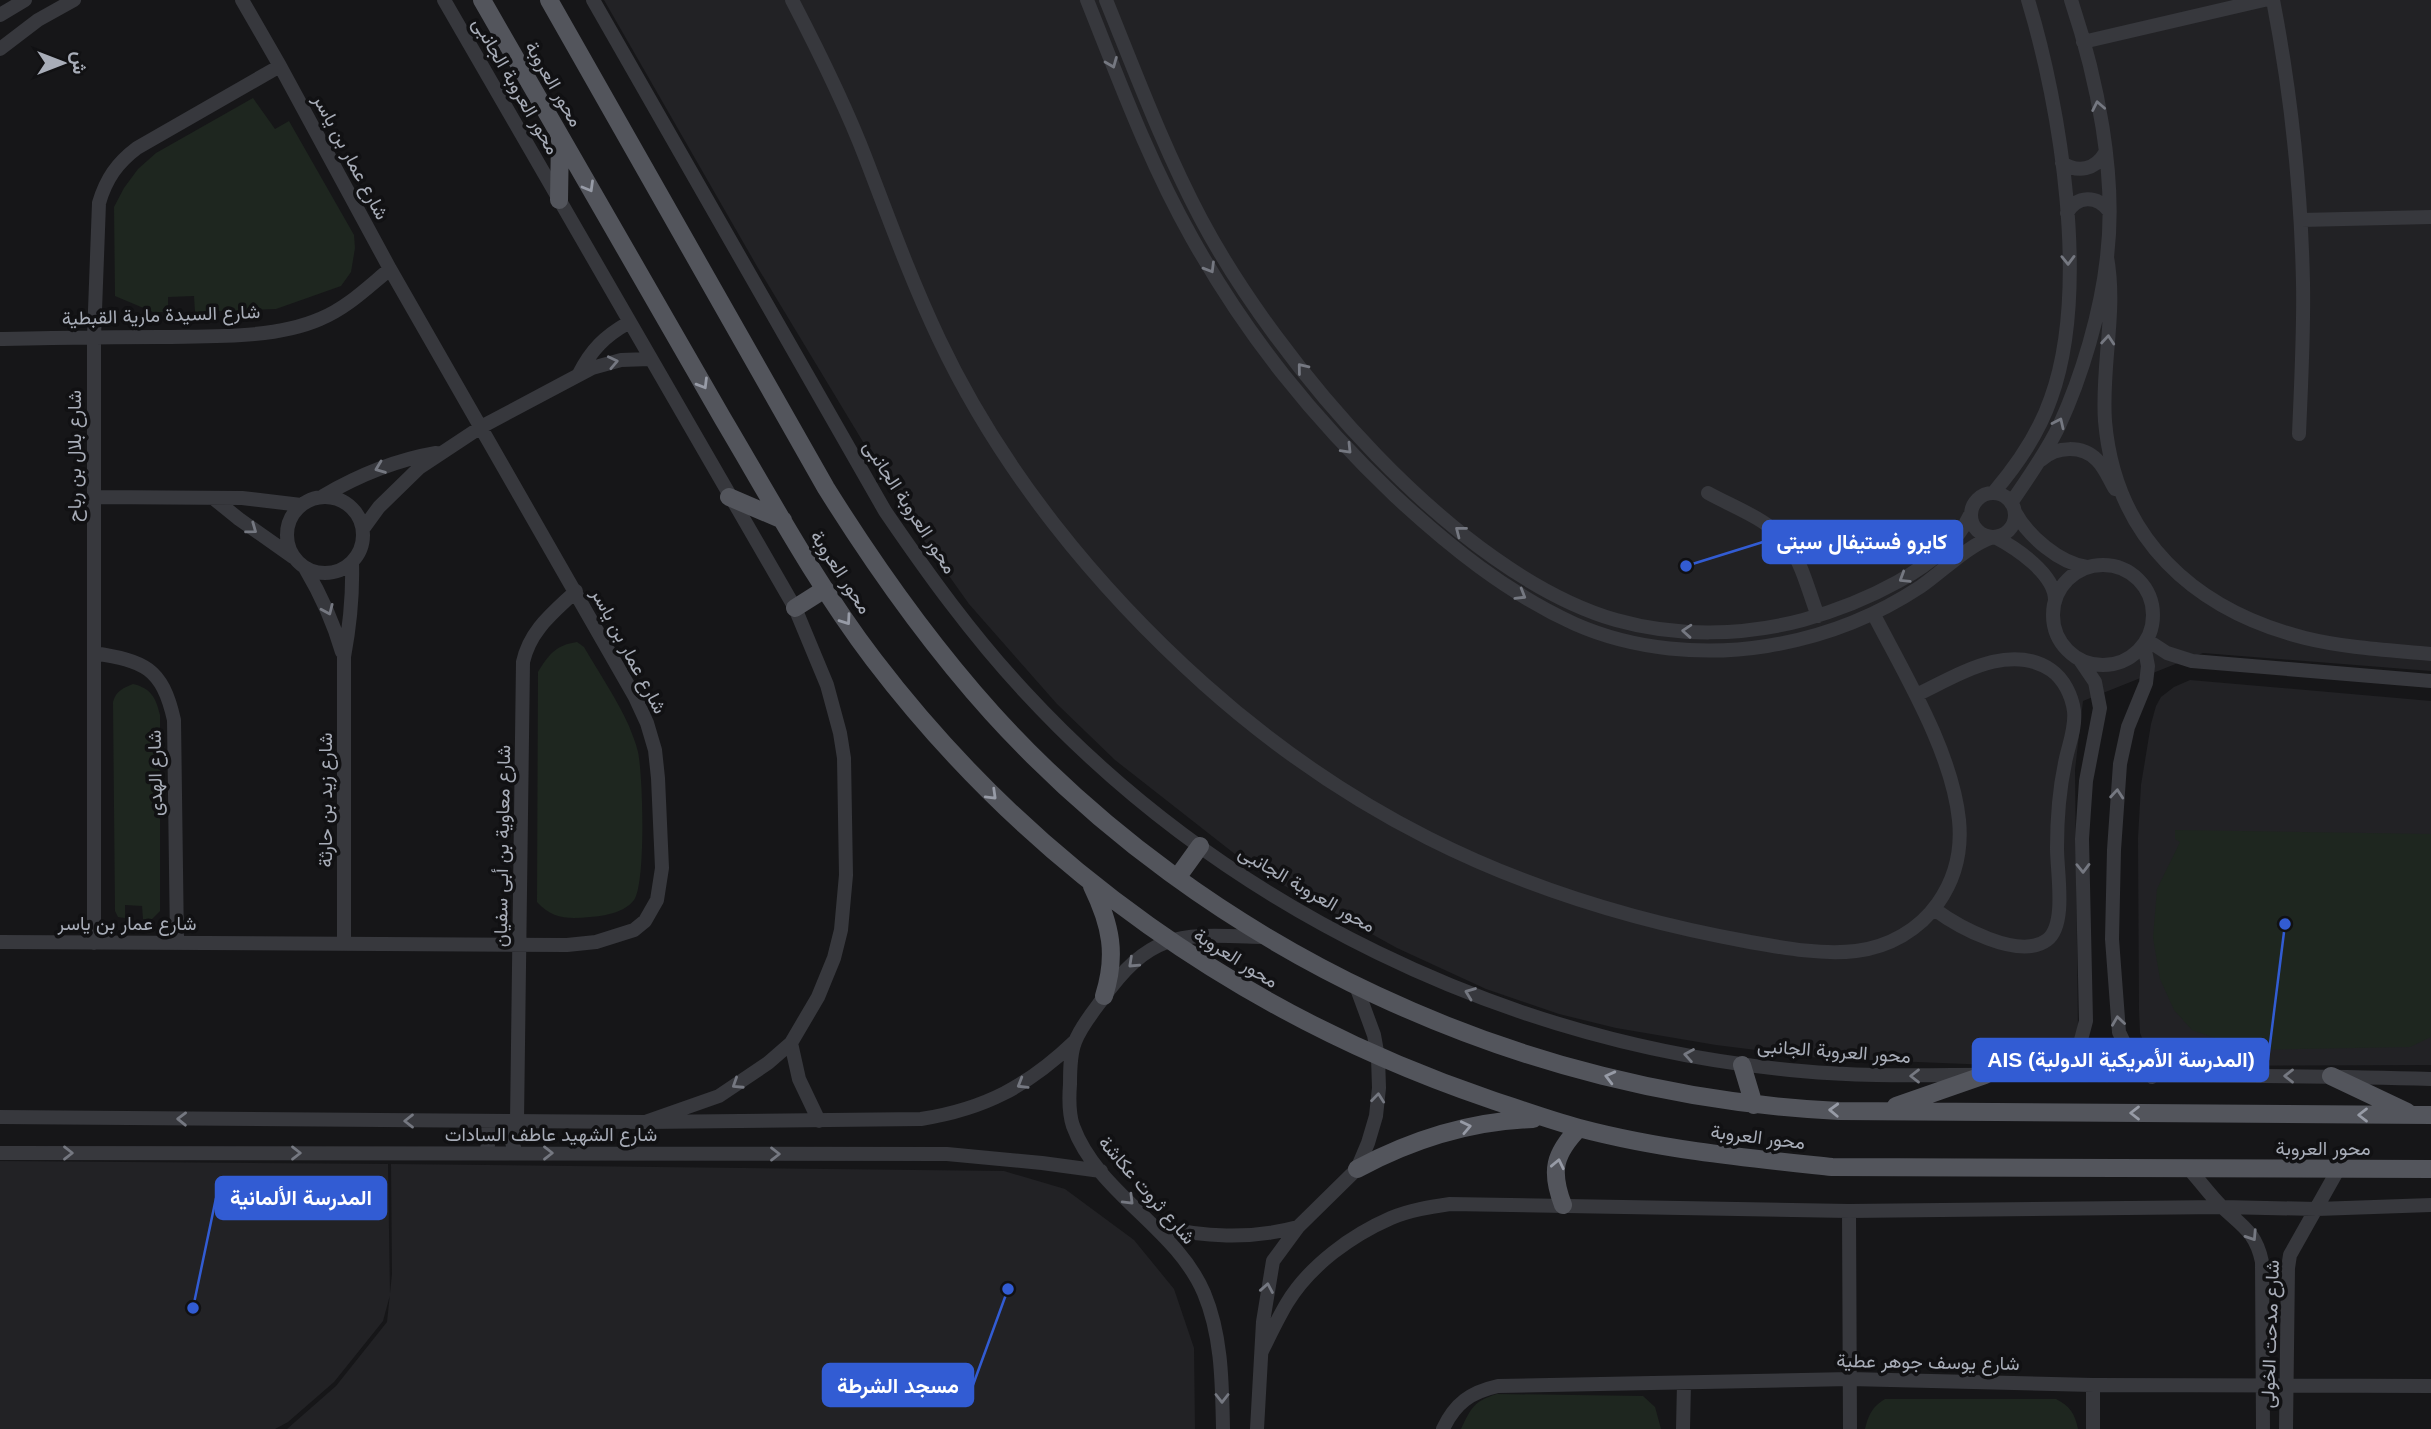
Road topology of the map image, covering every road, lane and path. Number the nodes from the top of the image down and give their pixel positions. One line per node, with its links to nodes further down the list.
1 (25, 0): 16 (street)
2 (74, 0): 18 (street)
3 (242, 0): 19 (street, شارع عمار بن ياسر)
4 (444, 0): 23 (street, محور العروبة الجانبى)
5 (471, 0): 15 (main road)
6 (549, 0): 74 (main road, محور العروبة)
7 (593, 0): 72 (street, محور العروبة الجانبى)
8 (792, 0): 76 (street)
9 (1087, 0): 37 (street, one-way to 37)
10 (1106, 0): 35 (street, one-way to 10)
11 (2028, 0): 22 (street)
12 (2071, 0): 17 (street)
13 (2264, 0): 17 (street)
14 (2273, 0): 27 (street)
15 (486, 6): 20 (main road, محور العروبة)
16 (0, 15)
17 (2083, 42): 21 (street, one-way to 17)
18 (0, 49)
19 (280, 66): 29 (street, شارع عمار بن ياسر); 31 (street, شارع بلال بن رباح)
20 (560, 137): 23 (main road); 51 (main road, محور العروبة, one-way to 51)
21 (2105, 153): 22 (street); 24 (street)
22 (2062, 163): 25 (street)
23 (559, 200): 30 (street, محور العروبة الجانبى)
24 (2109, 211): 25 (street); 28 (street)
25 (2067, 214): 41 (street, one-way to 41)
26 (2431, 217): 27 (street)
27 (2301, 220): 38 (street)
28 (2107, 257): 40 (street, one-way to 28); 47 (street, one-way to 28)
29 (390, 269): 31 (street, شارع السيدة مارية القبطية); 36 (street, شارع عمار بن ياسر)
30 (628, 323): 33 (street, محور العروبة الجانبى); 34 (street)
31 (93, 338): 32 (street, شارع السيدة مارية القبطية); 44 (street, شارع بلال بن رباح)
32 (0, 339)
33 (650, 359): 34 (street, one-way to 33); 46 (street, محور العروبة الجانبى)
34 (579, 374): 36 (street)
35 (1343, 417): 37 (street); 63 (street, one-way to 35)
36 (481, 427): 39 (street); 58 (street, شارع عمار بن ياسر)
37 (1329, 430): 64 (street, one-way to 64)
38 (2299, 434)
39 (441, 452): 43 (street, one-way to 43); 52 (street)
40 (2038, 463): 47 (street); 49 (street)
41 (1994, 492): 49 (street); 50 (street)
42 (1707, 494): 62 (street)
43 (323, 496): 48 (street); 52 (street)
44 (94, 497): 45 (street); 66 (street, شارع بلال بن رباح)
45 (213, 498): 48 (street); 55 (street, شارع زيد بن حارثة, one-way to 55)
46 (729, 498): 51 (main road); 60 (street, محور العروبة الجانبى)
47 (2126, 503): 67 (street)
48 (301, 505): 55 (street)
49 (2013, 507): 53 (street); 56 (street)
50 (1970, 515): 53 (street); 62 (street, one-way to 62)
51 (783, 520): 57 (main road, محور العروبة)
52 (363, 529): 54 (street)
53 (1994, 537): 59 (street); 61 (street)
54 (352, 562): 55 (street); 68 (street, شارع زيد بن حارثة)
55 (300, 563): 68 (street, شارع زيد بن حارثة, one-way to 68)
56 (2087, 567): 59 (street); 65 (street)
57 (825, 589): 60 (main road); 75 (main road, محور العروبة, one-way to 75)
58 (576, 591): 83 (street, شارع معاوية بن أبى سفيان); 83 (street, شارع عمار بن ياسر)
59 (2055, 600): 69 (street)
60 (795, 608): 73 (street, محور العروبة الجانبى)
61 (1874, 615): 64 (street); 71 (street)
62 (1818, 616): 63 (street)
63 (1795, 622): 64 (street)
64 (1799, 639)
65 (2146, 642): 69 (street); 70 (street); 93 (street, one-way to 65)
66 (94, 653): 80 (street, شارع بلال بن رباح); 81 (street, شارع الهدى)
67 (2431, 654)
68 (344, 657): 82 (street, شارع زيد بن حارثة)
69 (2080, 660): 91 (street, one-way to 91)
70 (2431, 681)
71 (1916, 695): 76 (street); 76 (street)
72 (1200, 846): 74 (main road); 89 (street, محور العروبة الجانبى, one-way to 72)
73 (845, 875): 87 (street, شارع الشهيد عاطف السادات)
74 (1177, 878): 77 (main road, محور العروبة)
75 (1090, 883): 78 (main road, محور العروبة); 85 (main road)
76 (1934, 909)
77 (1267, 937): 78 (street, شارع ثروت عكاشة); 84 (main road, محور العروبة)
78 (1168, 940): 85 (street, شارع ثروت عكاشة, one-way to 85); 88 (main road, محور العروبة)
79 (0, 942): 80 (street, شارع عمار بن ياسر)
80 (94, 943): 81 (street, شارع عمار بن ياسر)
81 (177, 943): 82 (street, شارع عمار بن ياسر)
82 (344, 944): 83 (street, شارع عمار بن ياسر)
83 (520, 947): 101 (street, شارع معاوية بن أبى سفيان)
84 (1356, 986): 88 (street); 95 (main road, محور العروبة, one-way to 84)
85 (1104, 996): 86 (street, شارع ثروت عكاشة)
86 (1075, 1041): 102 (street, شارع الشهيد عاطف السادات, one-way to 102); 112 (street, شارع ثروت عكاشة)
87 (791, 1043): 102 (street); 103 (street, شارع الشهيد عاطف السادات, one-way to 103)
88 (1378, 1057): 99 (main road, محور العروبة); 109 (street, one-way to 88)
89 (1742, 1065): 90 (street, محور العروبة الجانبى, one-way to 89); 95 (main road)
90 (1985, 1075): 91 (street, محور العروبة الجانبى); 96 (main road)
91 (2055, 1075): 93 (street, محور العروبة الجانبى)
92 (2331, 1076): 93 (street, محور العروبة الجانبى, one-way to 93); 94 (street, محور العروبة الجانبى); 97 (main road)
93 (2152, 1077)
94 (2431, 1079)
95 (1754, 1105): 96 (main road, محور العروبة, one-way to 95)
96 (1882, 1111): 97 (main road, محور العروبة, one-way to 96)
97 (2422, 1115)
98 (0, 1117): 100 (street, شارع الشهيد عاطف السادات, one-way to 98)
99 (1546, 1118): 104 (main road, محور العروبة); 109 (main road, one-way to 99)
100 (486, 1121): 101 (street, شارع الشهيد عاطف السادات); 106 (street)
101 (517, 1121): 103 (street, شارع الشهيد عاطف السادات); 107 (street, شارع معاوية بن أبى سفيان)
102 (819, 1121): 103 (street, شارع الشهيد عاطف السادات)
103 (645, 1122)
104 (1579, 1128): 110 (main road, محور العروبة); 113 (main road, one-way to 104)
105 (0, 1153): 106 (street, شارع الشهيد عاطف السادات, one-way to 106)
106 (486, 1153): 107 (street, شارع الشهيد عاطف السادات)
107 (516, 1153): 112 (street, شارع الشهيد عاطف السادات, one-way to 112)
108 (2339, 1168): 110 (main road, محور العروبة); 111 (main road, محور العروبة); 116 (street, شارع مدحت الخولى)
109 (1357, 1169): 119 (street)
110 (2189, 1169): 115 (street, شارع مدحت الخولى)
111 (2431, 1169)
112 (1101, 1171): 118 (street, شارع ثروت عكاشة, one-way to 118)
113 (1563, 1205): 117 (street); 120 (street)
114 (2431, 1205): 116 (street)
115 (2222, 1207): 116 (street); 117 (street); 123 (street, شارع مدحت الخولى, one-way to 123)
116 (2317, 1209): 124 (street, شارع مدحت الخولى)
117 (1849, 1211): 121 (street)
118 (1155, 1226): 119 (street); 127 (street, شارع ثروت عكاشة, one-way to 127)
119 (1298, 1227): 120 (street, one-way to 119)
120 (1262, 1351): 128 (street)
121 (1850, 1380): 122 (street, شارع يوسف جوهر عطية); 125 (street, شارع يوسف جوهر عطية); 131 (street)
122 (1684, 1383): 129 (street, شارع يوسف جوهر عطية); 130 (street)
123 (2263, 1384): 124 (street, شارع يوسف جوهر عطية); 125 (street, شارع يوسف جوهر عطية); 133 (street, شارع مدحت الخولى)
124 (2286, 1384): 126 (street, شارع يوسف جوهر عطية); 134 (street, شارع مدحت الخولى)
125 (2093, 1385): 132 (street)
126 (2431, 1385)
127 (1223, 1429)
128 (1257, 1429)
129 (1443, 1429)
130 (1683, 1429)
131 (1850, 1429)
132 (2093, 1429)
133 (2263, 1429)
134 (2286, 1429)

